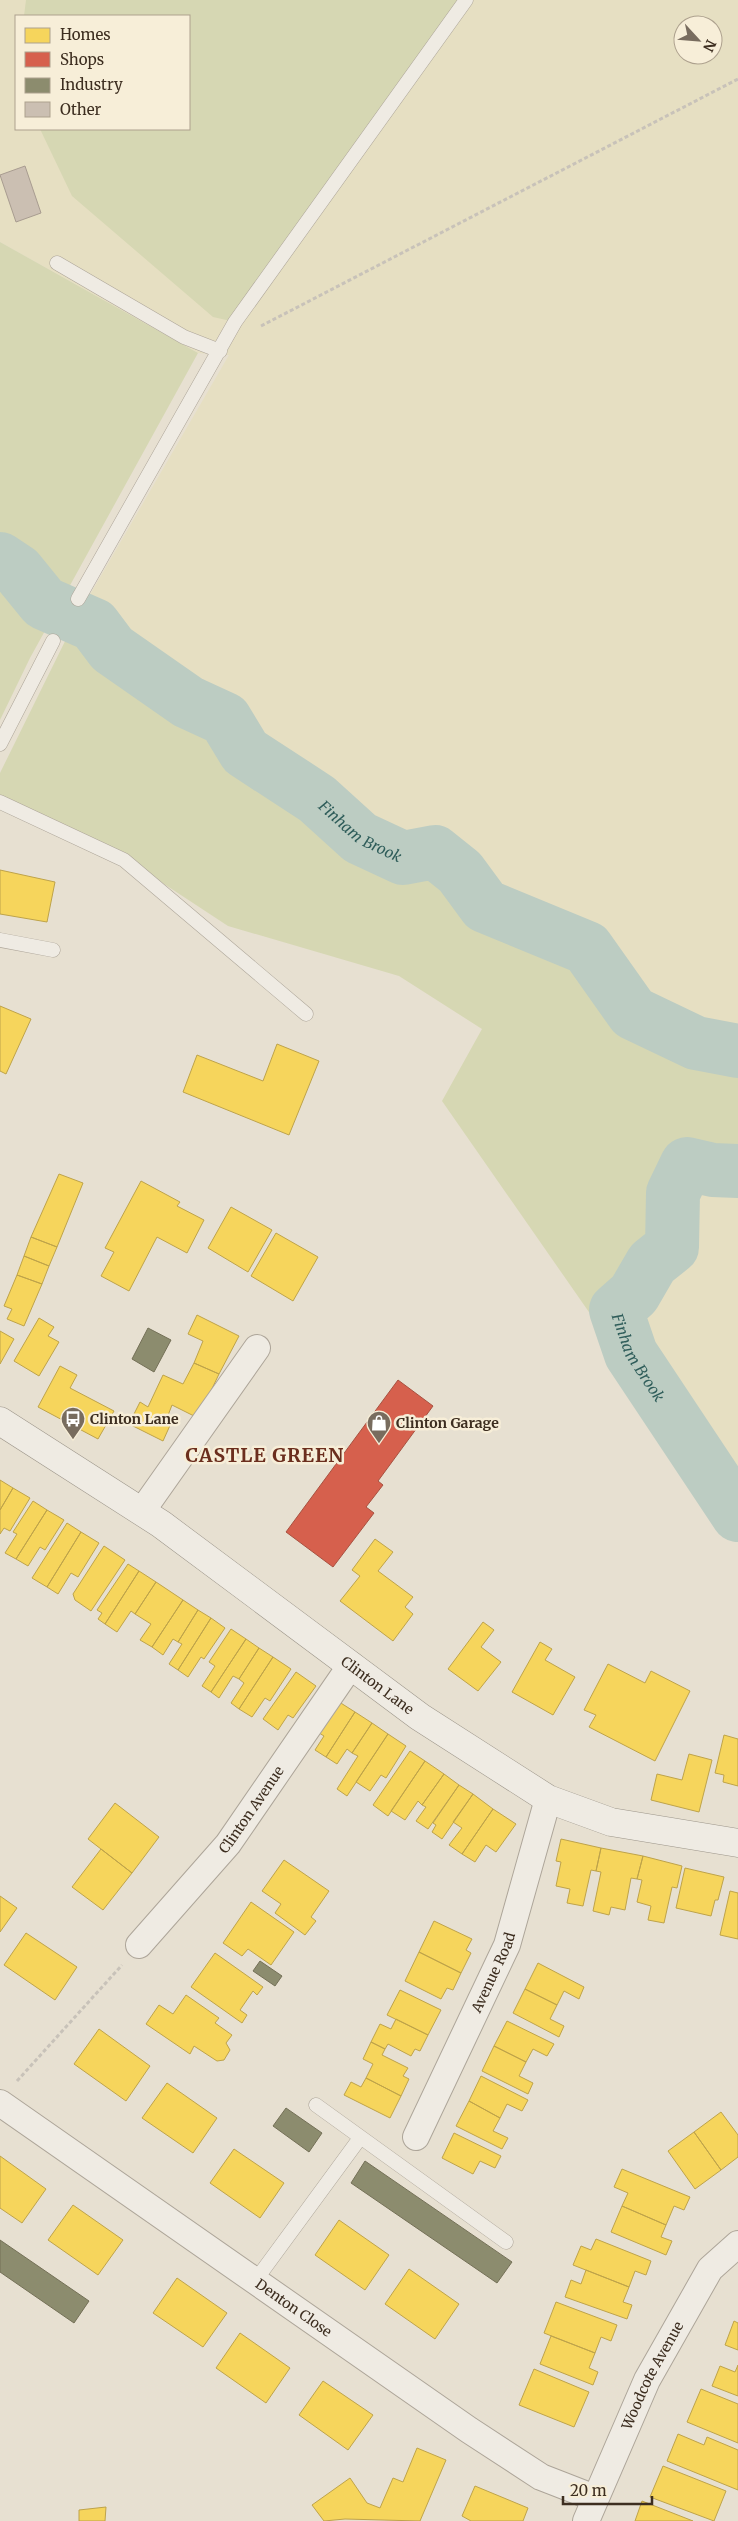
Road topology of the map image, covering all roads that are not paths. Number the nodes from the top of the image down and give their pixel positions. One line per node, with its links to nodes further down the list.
1 (466, 0): 3 (lane)
2 (58, 263): 3 (lane)
3 (220, 351): 4 (lane)
4 (78, 599)
5 (53, 641): 6 (lane)
6 (0, 744)
7 (0, 802): 10 (lane)
8 (0, 940): 9 (lane)
9 (53, 950)
10 (306, 1014)
11 (257, 1348): 13 (street)
12 (0, 1421): 13 (main road, Clinton Lane)
13 (142, 1511): 14 (main road, Clinton Lane)
14 (351, 1664): 15 (main road, Clinton Lane); 17 (street, Clinton Avenue)
15 (548, 1799): 16 (main road, Clinton Lane); 20 (street, Avenue Road)
16 (738, 1843)
17 (139, 1945)
18 (7, 2094): 24 (street, Denton Close)
19 (316, 2105): 21 (lane)
20 (416, 2137)
21 (360, 2138): 22 (lane); 24 (lane)
22 (506, 2242)
23 (738, 2244): 25 (street, Woodcote Avenue)
24 (255, 2281): 25 (street, Denton Close)
25 (591, 2509)

